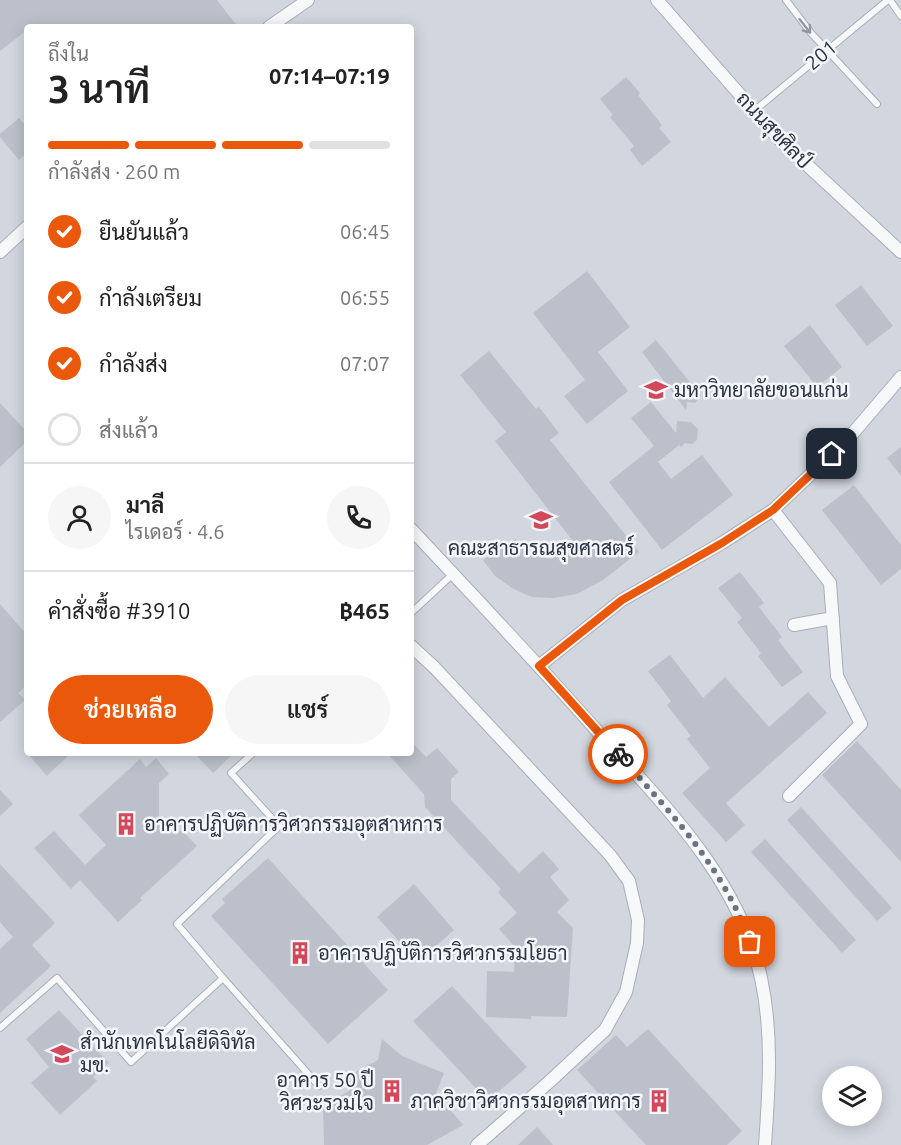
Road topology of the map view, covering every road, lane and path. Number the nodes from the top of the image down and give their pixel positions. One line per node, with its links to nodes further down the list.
1 (308, 0): 6 (street)
2 (657, 0): 9 (street, ถนนสุขศิลป์)
3 (786, 0): 7 (lane, one-way to 7)
4 (889, 0): 5 (lane); 7 (lane, 201)
5 (901, 16)
6 (273, 24)
7 (827, 50): 8 (lane); 9 (lane, 201)
8 (877, 104)
9 (754, 111): 12 (street, ถนนสุขศิลป์)
10 (24, 230): 11 (street)
11 (0, 252)
12 (901, 252)
13 (901, 377): 14 (street)
14 (773, 510): 18 (street); 21 (street)
15 (414, 532): 16 (street)
16 (453, 574): 17 (lane); 21 (street)
17 (414, 610)
18 (833, 618): 19 (street); 23 (street)
19 (794, 625)
20 (414, 649): 27 (street)
21 (539, 666): 28 (street)
22 (250, 756): 24 (lane)
23 (789, 796)
24 (223, 978): 25 (lane); 26 (lane)
25 (0, 1028)
26 (319, 1086)
27 (477, 1145)
28 (765, 1145)

